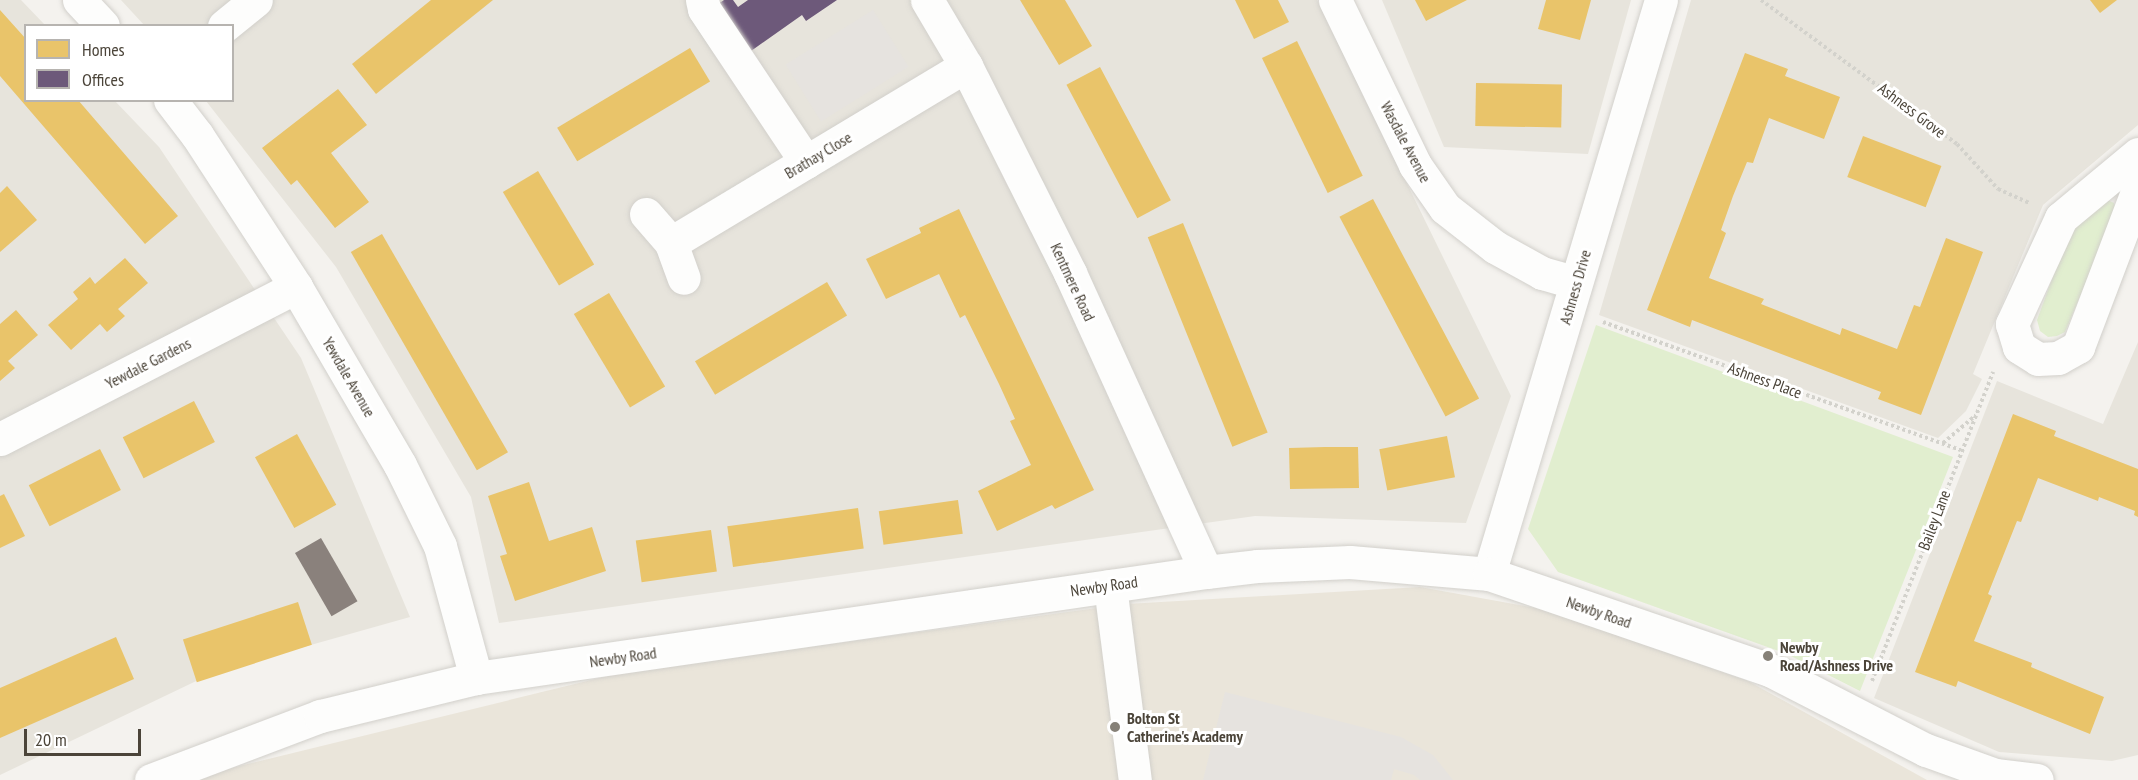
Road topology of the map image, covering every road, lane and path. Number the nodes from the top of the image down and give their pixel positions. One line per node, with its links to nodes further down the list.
1 (79, 0): 8 (street)
2 (256, 0): 9 (street)
3 (702, 0): 13 (street)
4 (927, 0): 10 (street, Kentmere Road)
5 (1335, 0): 20 (street, Wasdale Avenue)
6 (1661, 0): 20 (street, Ashness Drive)
7 (1761, 0): 16 (path, Ashness Grove)
8 (101, 24)
9 (226, 24)
10 (966, 66): 13 (street, Brathay Close); 26 (street, Kentmere Road)
11 (172, 102): 19 (street, Yewdale Avenue)
12 (2138, 154): 16 (street)
13 (806, 162): 17 (street, Brathay Close)
14 (2138, 189): 21 (street)
15 (645, 214): 17 (street)
16 (2061, 218): 21 (street)
17 (671, 243): 18 (street)
18 (684, 278)
19 (296, 287): 23 (street, Yewdale Gardens); 29 (street, Yewdale Avenue)
20 (1573, 296): 24 (path, Ashness Place); 27 (street, Ashness Drive)
21 (2012, 324): 22 (path, Bailey Lane)
22 (1976, 414): 24 (path); 25 (path, Bailey Lane)
23 (0, 439)
24 (1943, 443): 25 (path, Ashness Place)
25 (1961, 450): 30 (path, Bailey Lane)
26 (1206, 572): 27 (street, Newby Road); 28 (street, Newby Road)
27 (1489, 574): 30 (street, Newby Road)
28 (1110, 585): 29 (street, Newby Road); 32 (street)
29 (476, 678): 31 (street, Newby Road)
30 (1858, 717): 33 (street, Newby Road)
31 (151, 780)
32 (1135, 780)
33 (2037, 780)

